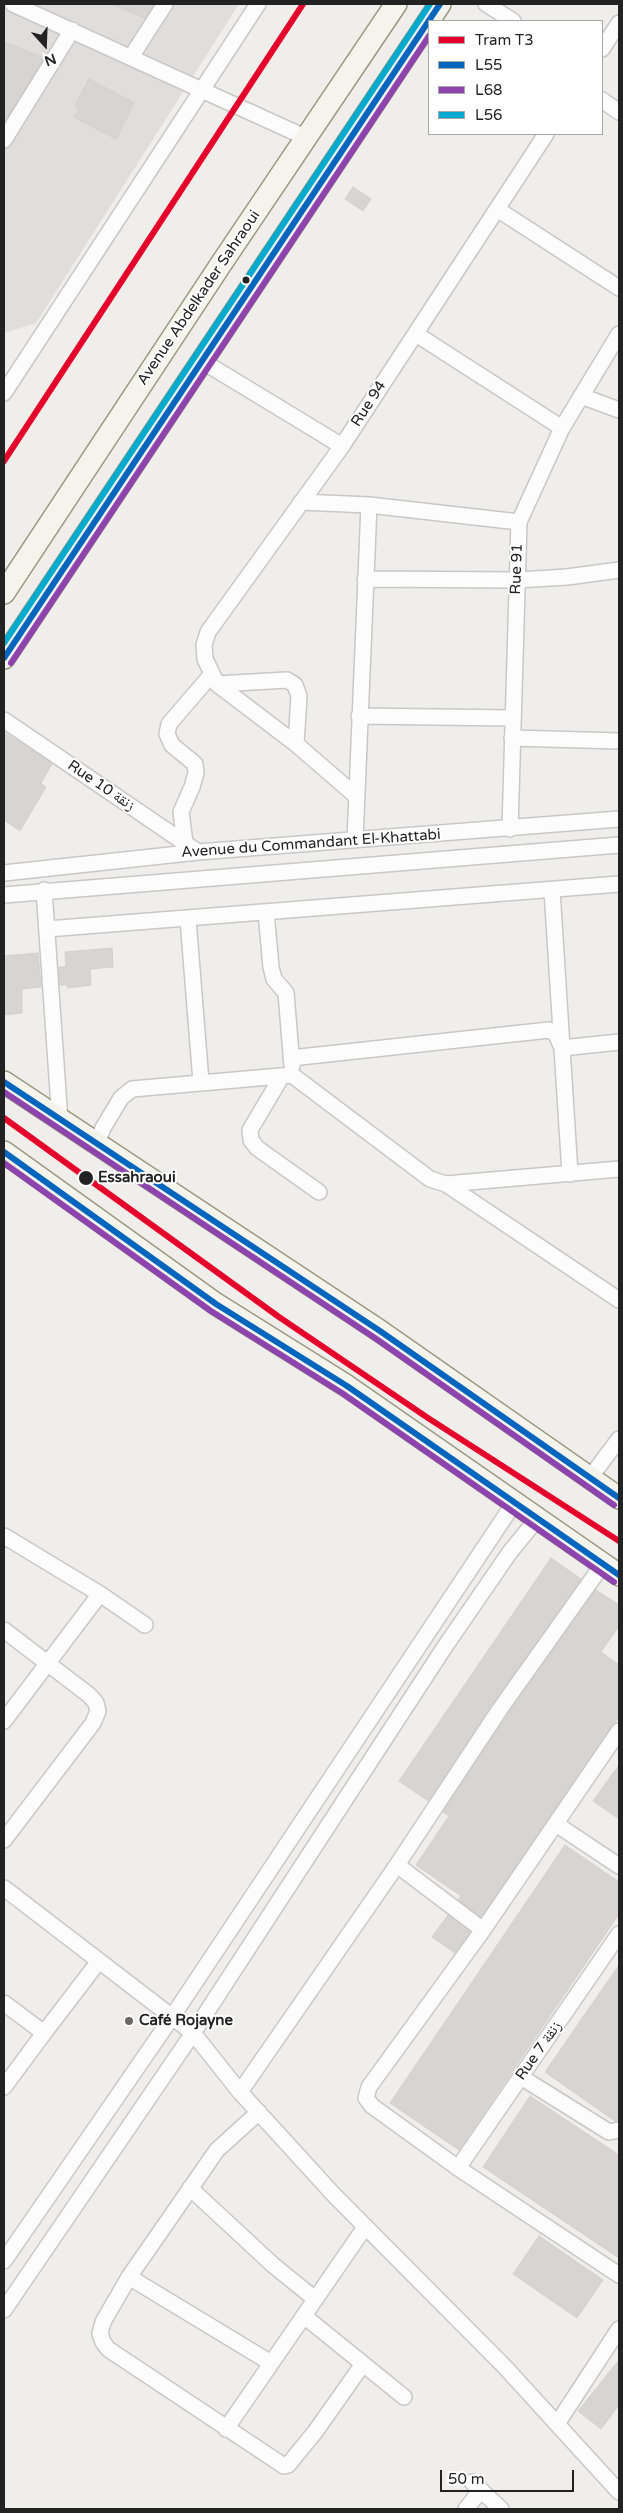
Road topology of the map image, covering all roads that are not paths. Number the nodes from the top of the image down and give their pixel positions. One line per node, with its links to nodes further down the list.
1 (165, 4): 13 (street)
2 (258, 4): 14 (street)
3 (396, 4): 18 (main road, Avenue Abdelkader Sahraoui)
4 (440, 4): 7 (main road)
5 (486, 4): 8 (street)
6 (19, 5): 11 (street)
7 (429, 20)
8 (511, 20)
9 (428, 22): 24 (main road)
10 (619, 23): 12 (street)
11 (72, 30): 13 (street); 19 (street)
12 (603, 47)
13 (131, 57): 14 (street)
14 (203, 90): 18 (street); 25 (street)
15 (603, 101): 16 (street)
16 (619, 112)
17 (545, 135): 20 (street, Rue 94)
18 (307, 138): 36 (main road, Avenue Abdelkader Sahraoui)
19 (4, 140)
20 (497, 209): 21 (street); 22 (street, Rue 94)
21 (619, 288)
22 (416, 334): 28 (street); 29 (street, Rue 94)
23 (619, 334): 26 (street, Rue 91)
24 (202, 361): 29 (street); 37 (main road)
25 (4, 393)
26 (581, 396): 27 (street); 28 (street, Rue 91)
27 (619, 410)
28 (562, 428): 32 (street, Rue 91)
29 (342, 446): 30 (street, Rue 94)
30 (301, 502): 31 (street); 38 (street, Rue 94)
31 (369, 505): 32 (street); 34 (street)
32 (519, 522): 35 (street, Rue 91)
33 (619, 570): 35 (street)
34 (364, 579): 35 (street); 39 (street)
35 (517, 580): 40 (street, Rue 91)
36 (4, 594)
37 (4, 658)
38 (214, 679): 44 (street); 44 (street); 49 (street)
39 (359, 716): 40 (street); 45 (street)
40 (512, 718): 42 (street, Rue 91)
41 (4, 720): 49 (street, Rue 10 زنقة)
42 (512, 738): 43 (street); 47 (street, Rue 91)
43 (619, 741)
44 (296, 744): 45 (street)
45 (356, 796): 48 (street)
46 (619, 819): 47 (street, Avenue du Commandant El-Khattabi)
47 (510, 829): 48 (street, Avenue du Commandant El-Khattabi)
48 (355, 840): 51 (street, Avenue du Commandant El-Khattabi)
49 (185, 843): 51 (street, Rue 10 زنقة)
50 (619, 845): 54 (street, Avenue du Commandant El-Khattabi)
51 (198, 852): 52 (street, Avenue du Commandant El-Khattabi)
52 (4, 873)
53 (619, 884): 55 (street)
54 (44, 890): 56 (street, Avenue du Commandant El-Khattabi); 59 (street)
55 (552, 890): 57 (street); 61 (street)
56 (4, 895)
57 (266, 912): 58 (street); 62 (street)
58 (188, 919): 59 (street); 65 (street)
59 (47, 929): 66 (street)
60 (619, 1042): 61 (street)
61 (562, 1048): 62 (street); 70 (street)
62 (291, 1058): 63 (street)
63 (287, 1076): 65 (street); 71 (street); 72 (street)
64 (4, 1082): 66 (main road)
65 (202, 1082): 67 (street)
66 (60, 1120): 67 (main road)
67 (96, 1145): 75 (main road)
68 (4, 1152): 77 (main road)
69 (619, 1169): 70 (street)
70 (570, 1174): 71 (street)
71 (446, 1184): 73 (street)
72 (319, 1192)
73 (619, 1300)
74 (619, 1439): 75 (street)
75 (589, 1478): 76 (main road)
76 (619, 1498)
77 (514, 1502): 78 (main road); 96 (street)
78 (537, 1519): 80 (main road); 98 (street)
79 (4, 1536): 81 (street)
80 (611, 1569): 89 (street)
81 (100, 1594): 82 (street); 84 (street)
82 (145, 1625)
83 (4, 1630): 84 (street)
84 (47, 1662): 85 (street); 88 (street)
85 (4, 1721)
86 (619, 1731): 87 (street)
87 (556, 1824): 90 (street); 92 (street)
88 (4, 1840)
89 (397, 1865): 92 (street); 101 (street)
90 (619, 1866)
91 (4, 1888): 94 (street)
92 (483, 1930): 104 (street)
93 (619, 1934): 99 (street, Rue 7 زنقة)
94 (99, 1961): 96 (street); 97 (street)
95 (4, 2003): 97 (street)
96 (172, 2017): 98 (street); 107 (street)
97 (44, 2032): 100 (street)
98 (193, 2033): 101 (street); 111 (street)
99 (521, 2077): 103 (street); 104 (street, Rue 7 زنقة)
100 (4, 2087)
101 (240, 2092): 102 (street)
102 (259, 2112): 105 (street); 106 (street)
103 (619, 2130)
104 (458, 2168): 108 (street)
105 (190, 2188): 109 (street); 110 (street)
106 (365, 2227): 110 (street); 117 (street)
107 (4, 2261)
108 (619, 2276)
109 (130, 2277): 114 (street); 118 (street)
110 (316, 2299): 112 (street)
111 (4, 2310)
112 (304, 2316): 114 (street); 115 (street)
113 (619, 2329): 117 (street)
114 (271, 2363): 118 (street)
115 (363, 2364): 116 (street); 118 (street)
116 (404, 2397)
117 (557, 2424): 119 (street)
118 (226, 2429)
119 (619, 2492)
120 (466, 2509): 121 (street)
121 (501, 2509)

